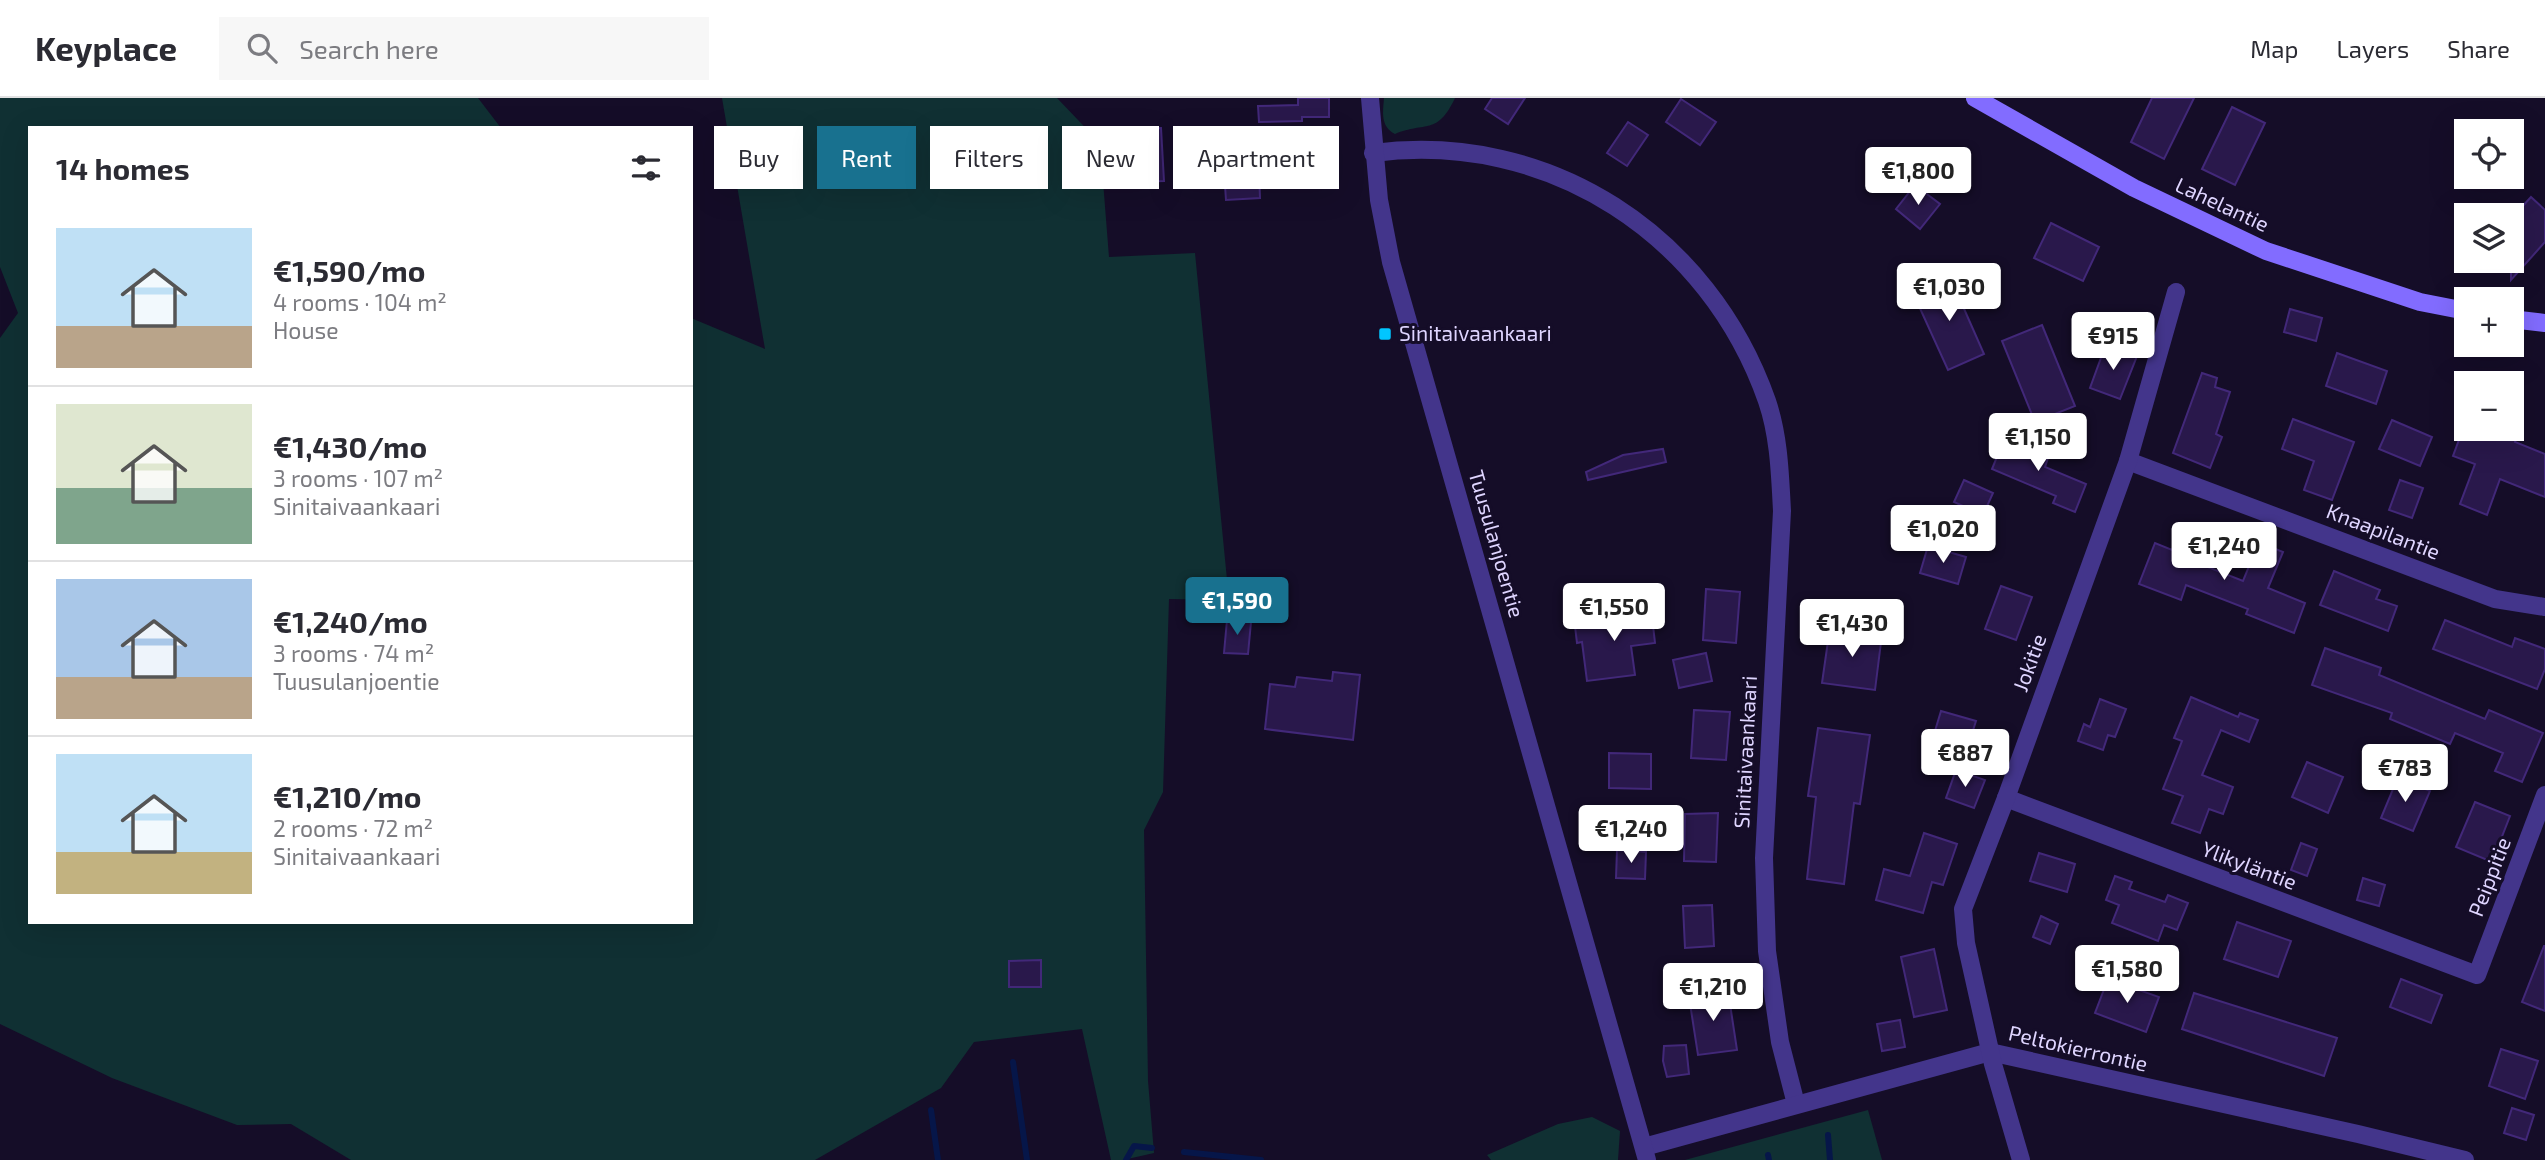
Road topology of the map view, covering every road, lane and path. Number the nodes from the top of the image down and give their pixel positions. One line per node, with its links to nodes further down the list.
1 (1370, 98): 3 (street, Tuusulanjoentie)
2 (1975, 98): 5 (main road, Lahelantie)
3 (1373, 153): 14 (street, Sinitaivaankaari); 15 (street, Tuusulanjoentie)
4 (2176, 292): 8 (street, Jokitie)
5 (2454, 309)
6 (2524, 321): 7 (main road)
7 (2545, 323)
8 (2128, 461): 9 (street, Knaapilantie); 11 (street, Jokitie)
9 (2545, 607)
10 (2545, 795): 12 (street, Peippitie)
11 (2006, 798): 12 (street, Ylikyläntie); 13 (street, Jokitie)
12 (2477, 975)
13 (1990, 1052): 14 (street, Peltokierrontie); 16 (street, Jokitie); 17 (street, Peltokierrontie)
14 (1796, 1104): 15 (street, Peltokierrontie)
15 (1646, 1153)
16 (2021, 1160)
17 (2465, 1160)

